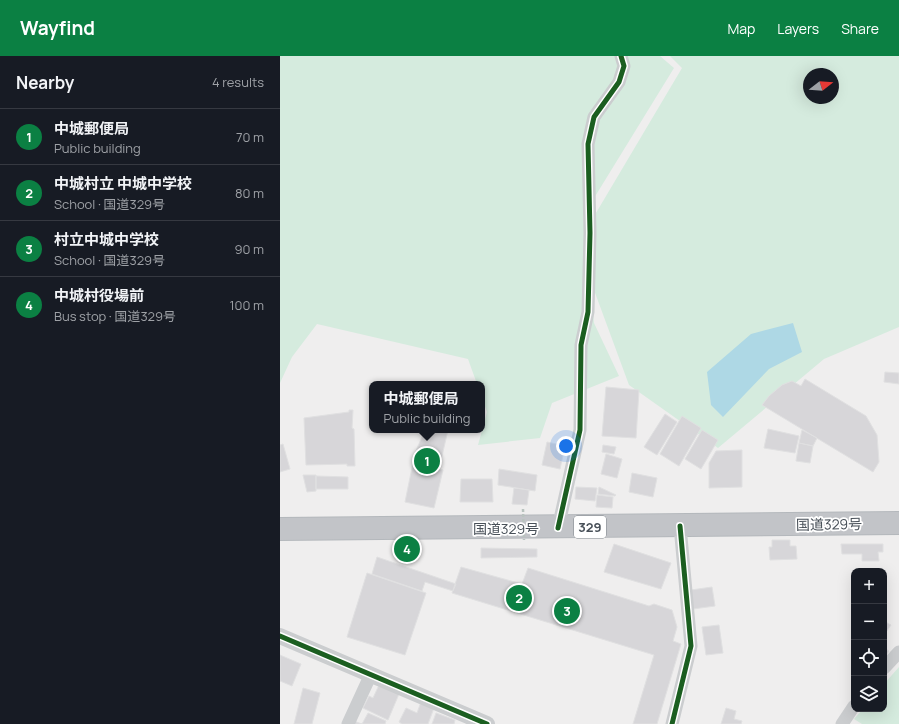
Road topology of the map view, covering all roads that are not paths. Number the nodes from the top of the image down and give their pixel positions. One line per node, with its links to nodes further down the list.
1 (622, 56): 4 (street)
2 (899, 523): 3 (highway, 国道329号 / 329)
3 (680, 526): 4 (highway, 国道329号 / 329); 13 (street)
4 (558, 528): 5 (highway, 国道329号 / 329)
5 (280, 529)
6 (280, 636): 9 (street)
7 (899, 652): 8 (street)
8 (887, 665)
9 (371, 674): 11 (street); 12 (street)
10 (851, 710): 14 (street)
11 (348, 724)
12 (487, 724)
13 (672, 724)
14 (842, 724)

